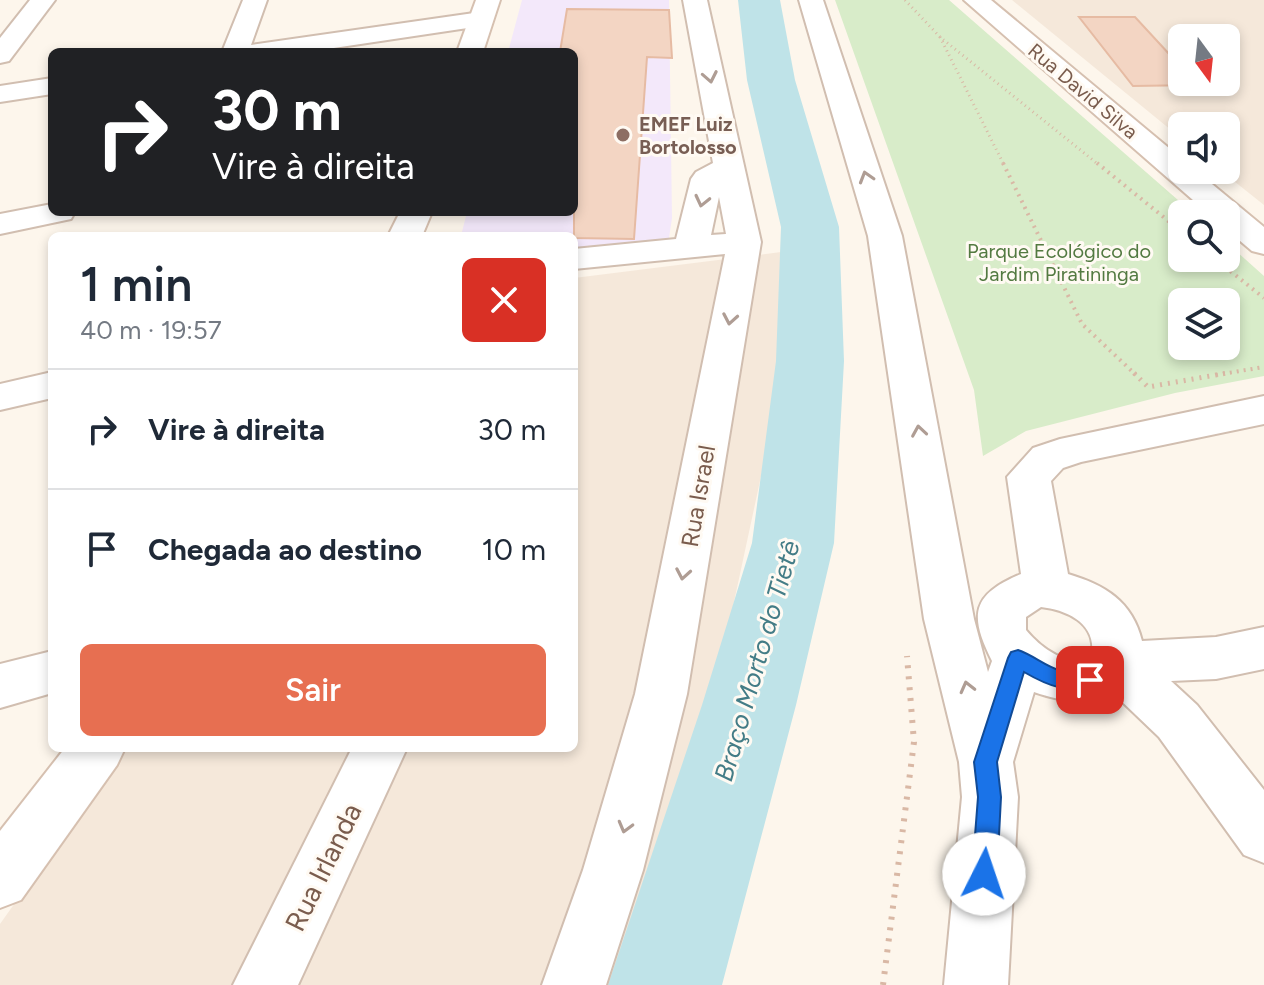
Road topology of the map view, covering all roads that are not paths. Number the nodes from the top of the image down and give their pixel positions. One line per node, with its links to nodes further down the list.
1 (43, 0): 10 (street)
2 (255, 0): 7 (street)
3 (695, 0): 13 (street, Rua Israel, one-way to 13)
4 (811, 0): 31 (street, one-way to 4)
5 (976, 0): 17 (street, Rua David Silva)
6 (484, 10): 8 (street); 9 (street)
7 (237, 48)
8 (275, 48)
9 (471, 48)
10 (0, 55)
11 (48, 87): 12 (street)
12 (0, 94)
13 (728, 167): 16 (street, Rua Israel); 18 (street, one-way to 18)
14 (48, 214): 15 (street)
15 (0, 224)
16 (744, 242): 18 (street); 35 (street, Rua Israel, one-way to 35)
17 (1264, 244)
18 (691, 247): 19 (street)
19 (578, 259)
20 (48, 386): 21 (street)
21 (0, 397)
22 (1264, 410): 23 (street)
23 (1047, 589): 25 (street); 26 (street)
24 (1264, 648): 26 (street)
25 (1018, 658): 26 (street); 31 (street)
26 (1115, 663): 32 (street)
27 (48, 673): 28 (street)
28 (0, 686)
29 (95, 752): 33 (street)
30 (378, 752): 34 (street, Rua Irlanda)
31 (986, 762): 36 (street)
32 (1264, 836)
33 (0, 879)
34 (265, 985)
35 (574, 985)
36 (976, 985)

